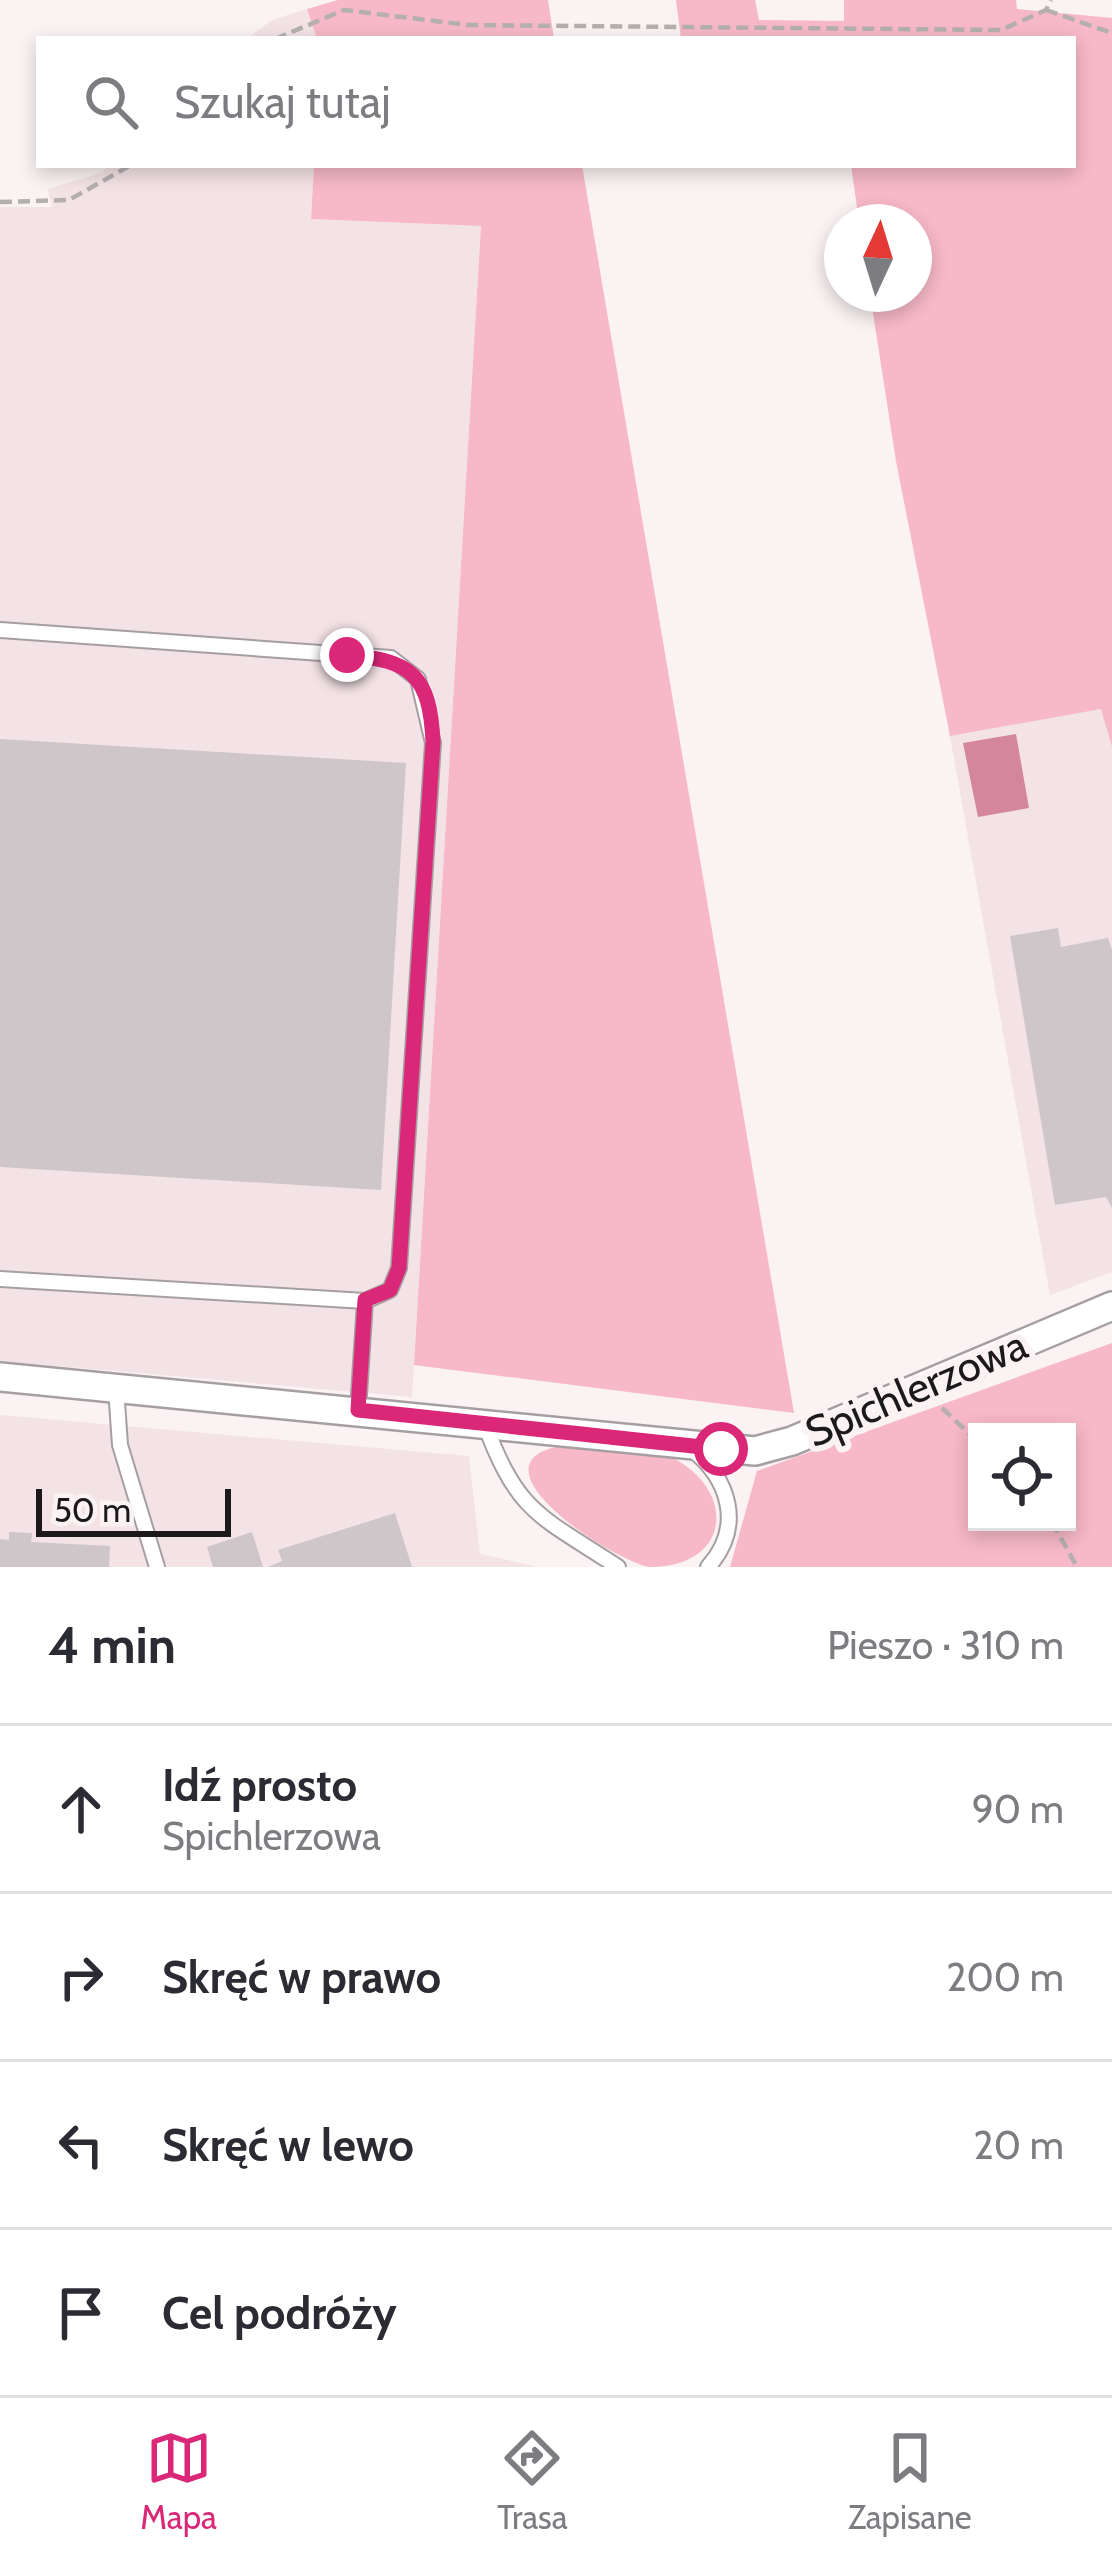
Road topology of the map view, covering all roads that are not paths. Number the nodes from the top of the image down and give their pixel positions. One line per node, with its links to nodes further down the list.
1 (0, 630): 3 (lane)
2 (0, 1279): 3 (lane)
3 (365, 1300): 7 (lane)
4 (1112, 1306): 9 (street, Spichlerzowa)
5 (0, 1377): 6 (street, Spichlerzowa)
6 (116, 1388): 7 (street, Spichlerzowa); 10 (lane)
7 (358, 1410): 8 (street, Spichlerzowa)
8 (484, 1421): 9 (street, Spichlerzowa); 11 (lane)
9 (687, 1446): 12 (lane)
10 (157, 1567)
11 (617, 1567)
12 (708, 1567)

